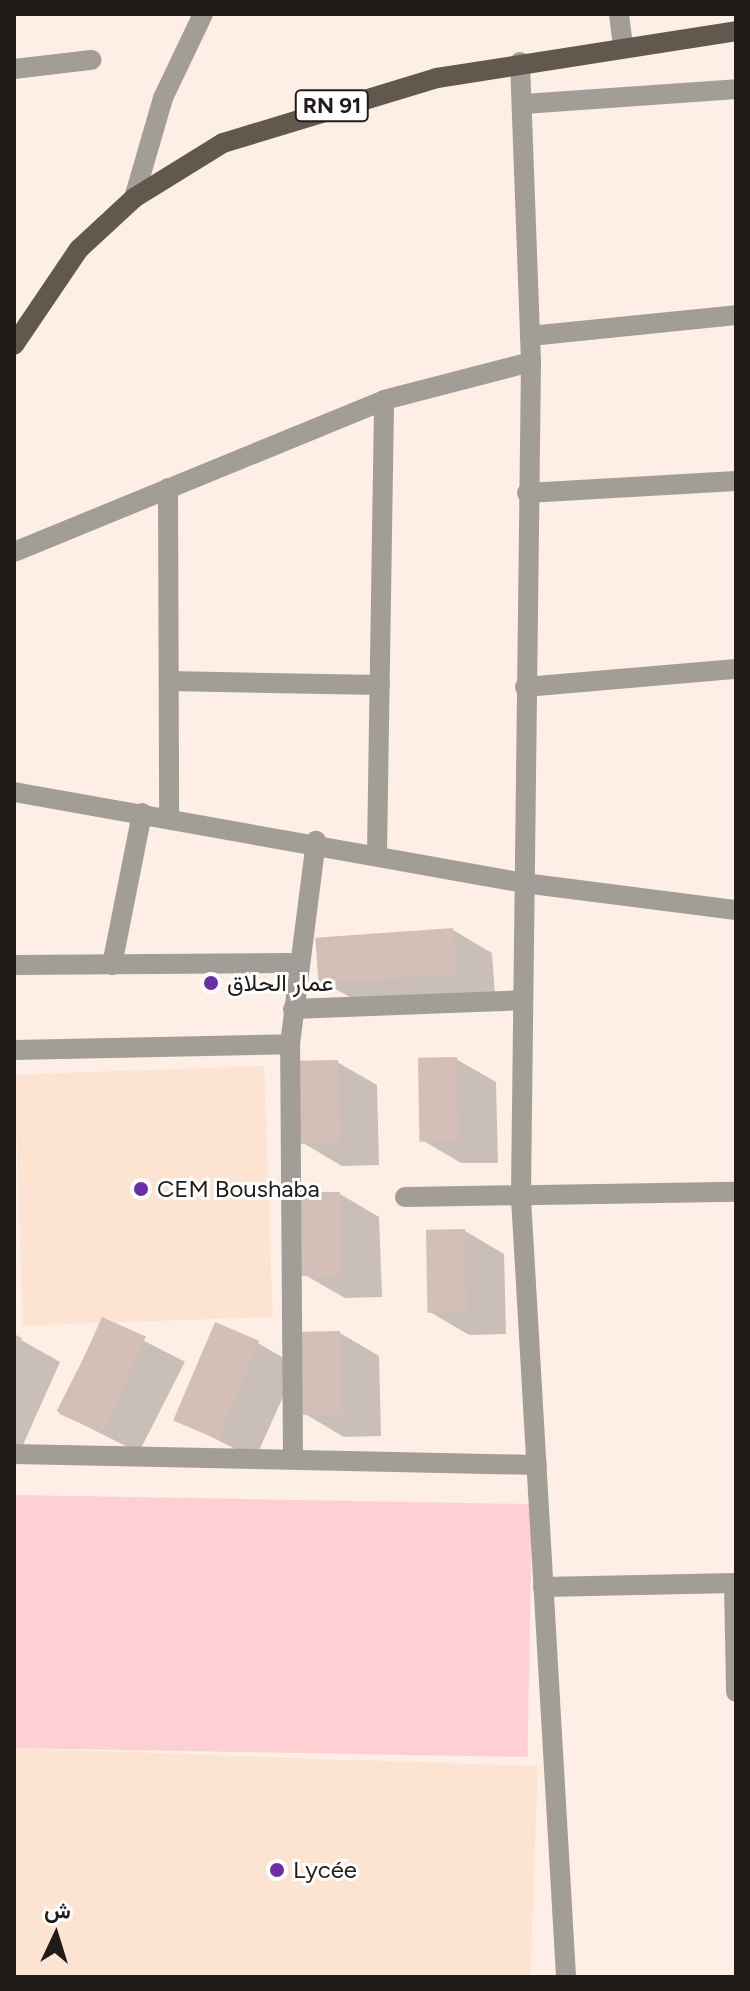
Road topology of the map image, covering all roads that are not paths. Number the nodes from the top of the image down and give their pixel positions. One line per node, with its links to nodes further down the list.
1 (203, 14): 10 (street)
2 (619, 14): 4 (street)
3 (736, 31): 4 (main road, RN 91)
4 (623, 47): 6 (main road, RN 91)
5 (91, 60): 7 (street)
6 (520, 62): 9 (street); 10 (main road, RN 91)
7 (14, 69)
8 (736, 89): 9 (street)
9 (524, 104): 12 (street)
10 (134, 198): 13 (main road, RN 91)
11 (736, 315): 12 (street)
12 (530, 336): 14 (street)
13 (14, 345)
14 (531, 362): 15 (street); 18 (street)
15 (384, 400): 17 (street); 22 (street)
16 (736, 481): 18 (street)
17 (168, 488): 19 (street); 21 (street)
18 (527, 493): 23 (street)
19 (14, 552)
20 (736, 669): 23 (street)
21 (169, 681): 22 (street); 26 (street)
22 (380, 685): 28 (street)
23 (525, 687): 29 (street)
24 (14, 792): 25 (street)
25 (142, 813): 26 (street); 33 (street)
26 (169, 817): 27 (street)
27 (316, 841): 28 (street); 31 (street)
28 (377, 852): 29 (street)
29 (524, 883): 30 (street); 34 (street)
30 (736, 910)
31 (296, 963): 33 (street); 35 (street)
32 (14, 965): 33 (street)
33 (112, 965)
34 (523, 1000): 35 (street); 40 (street)
35 (293, 1009): 36 (street)
36 (290, 1044): 37 (street); 42 (street)
37 (14, 1050)
38 (736, 1192): 40 (street)
39 (405, 1197): 40 (street)
40 (521, 1198): 43 (street)
41 (14, 1454): 42 (street)
42 (293, 1458): 43 (street)
43 (537, 1465): 45 (street)
44 (735, 1583): 45 (street); 46 (street)
45 (543, 1587): 47 (street)
46 (736, 1692)
47 (566, 1977)

